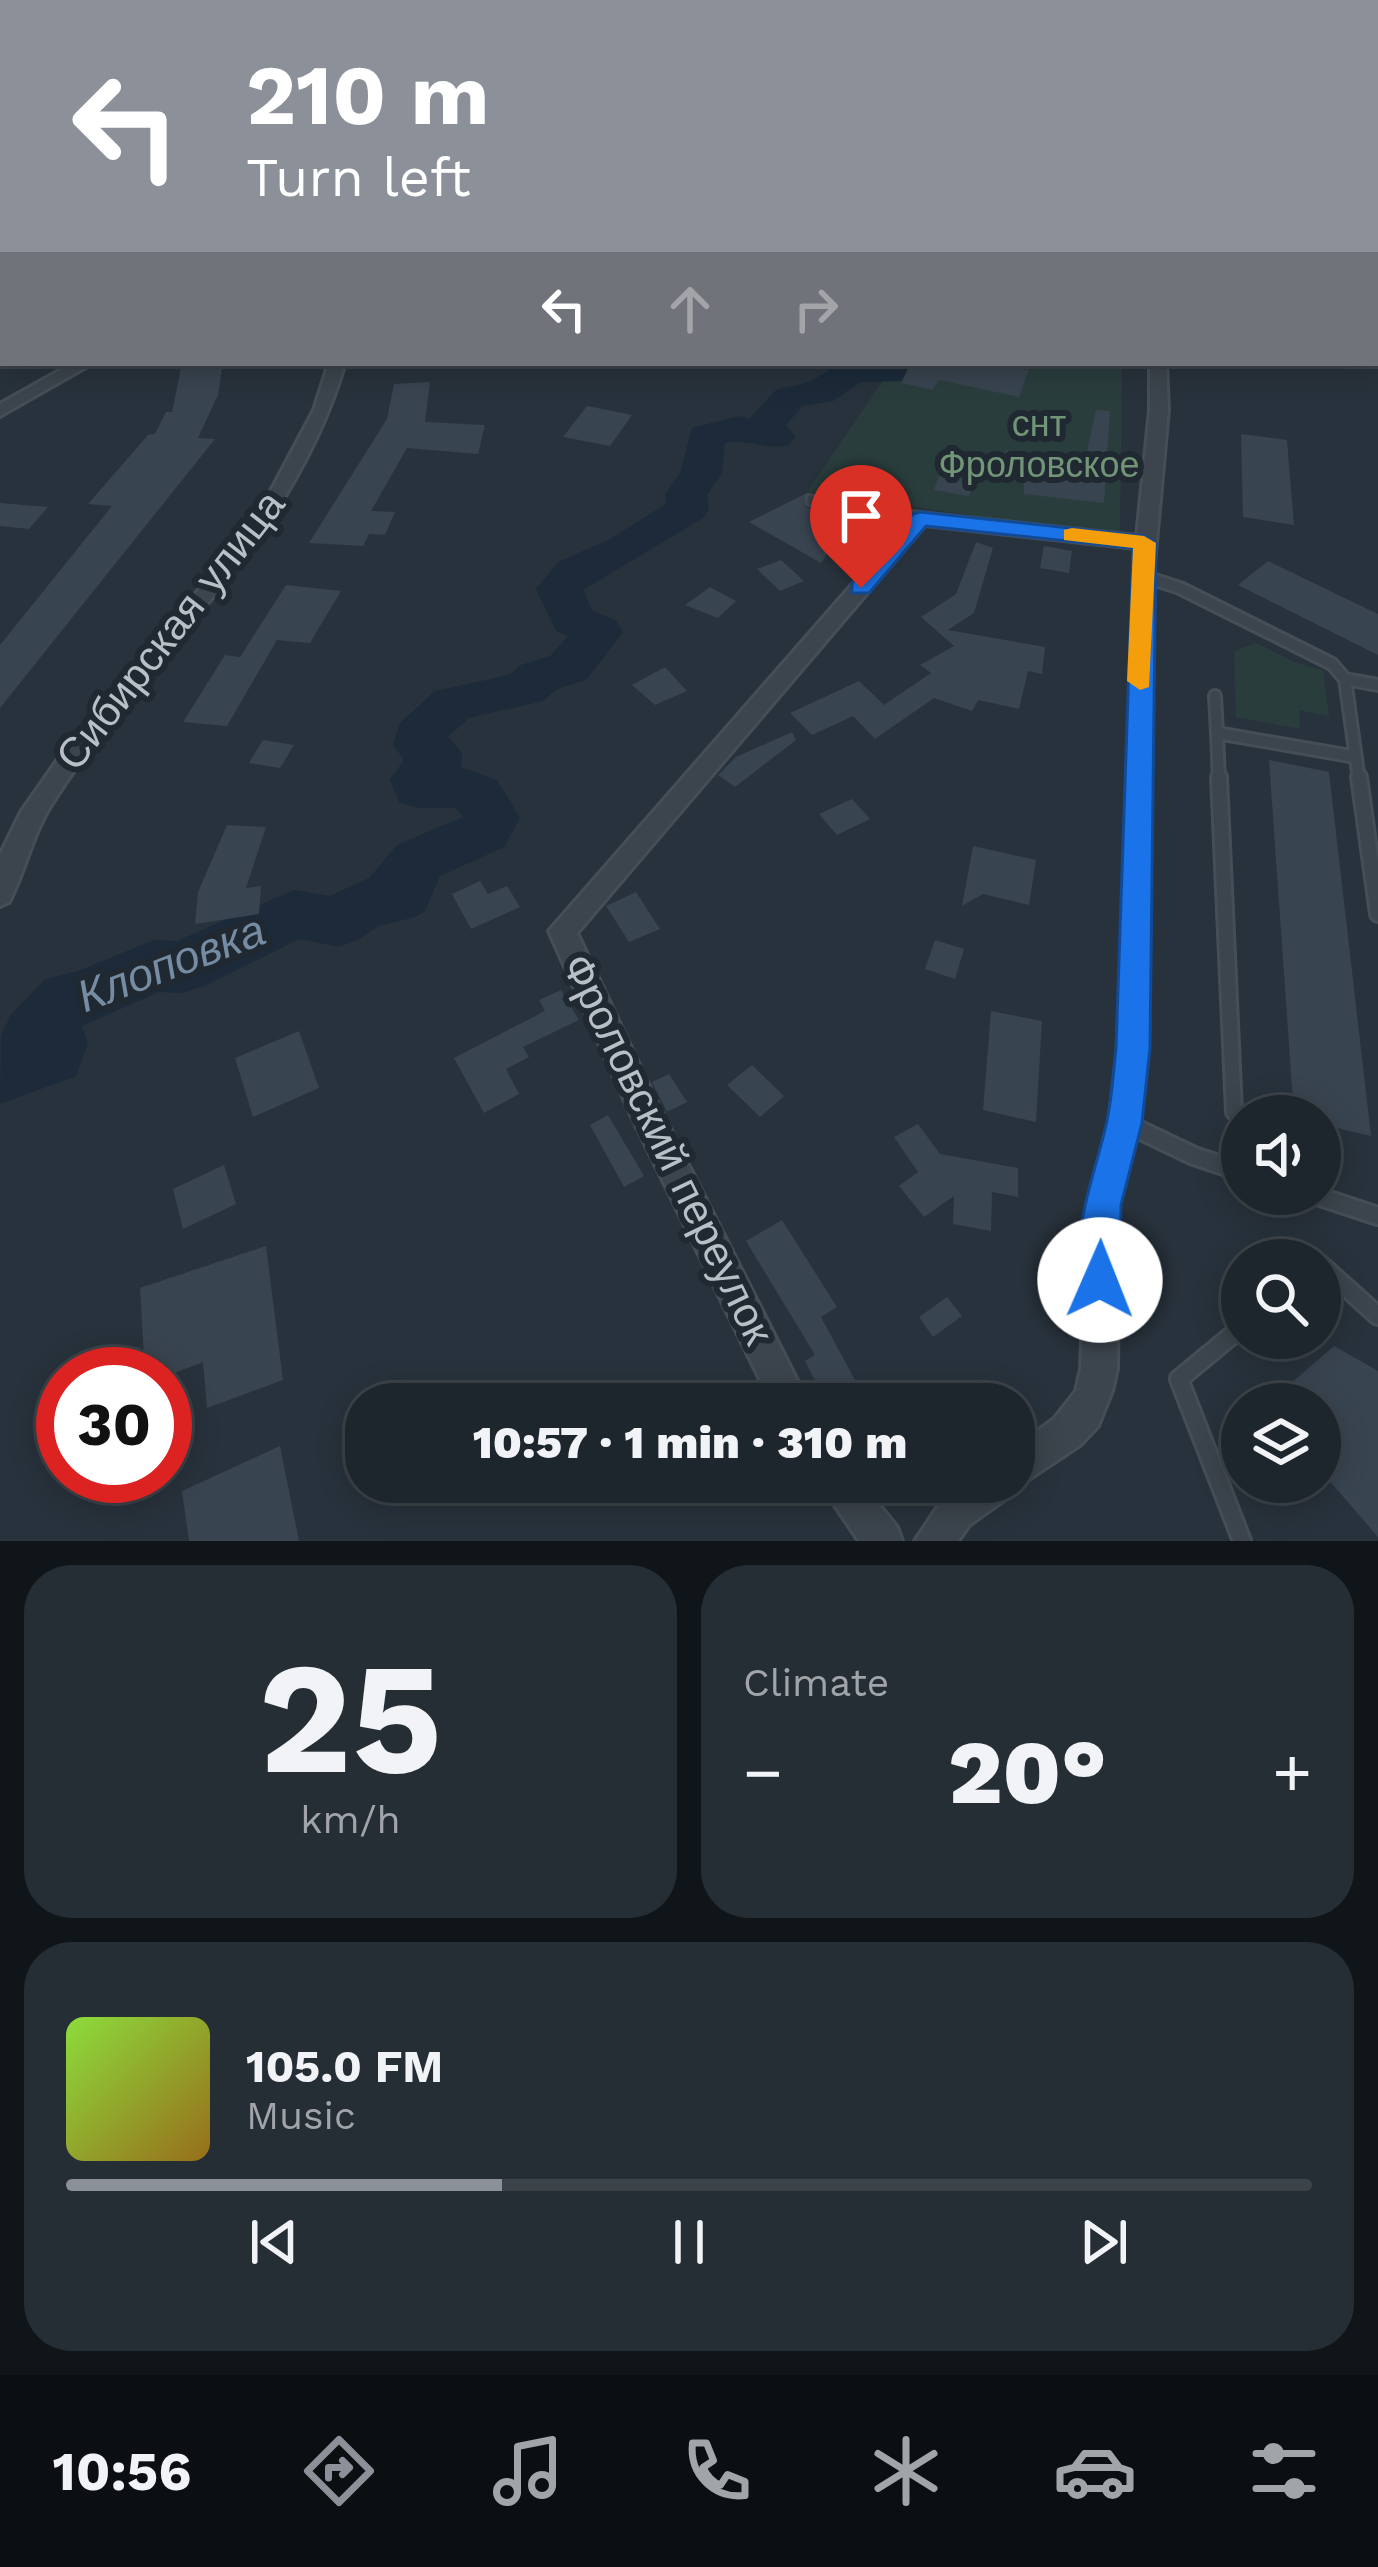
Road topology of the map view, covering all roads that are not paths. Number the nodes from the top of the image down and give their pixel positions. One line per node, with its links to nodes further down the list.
1 (80, 366): 4 (street)
2 (336, 366): 14 (street, Сибирская улица)
3 (1158, 366): 7 (street)
4 (0, 411)
5 (815, 500): 6 (street)
6 (920, 519): 7 (street); 25 (street, Фроловский переулок)
7 (1144, 543): 8 (street)
8 (1143, 576): 9 (lane); 18 (street)
9 (1345, 680): 10 (lane); 13 (lane)
10 (1378, 685)
11 (1215, 696): 12 (lane)
12 (1217, 733): 13 (lane); 17 (lane)
13 (1356, 757): 16 (lane)
14 (5, 853): 15 (street, Сибирская улица)
15 (0, 895)
16 (1378, 914)
17 (1233, 1095)
18 (1124, 1123): 19 (lane); 26 (street)
19 (1221, 1165)
20 (1341, 1204): 21 (lane)
21 (1378, 1216)
22 (1341, 1283): 23 (lane)
23 (1378, 1316)
24 (1221, 1345): 31 (lane)
25 (781, 1383)
26 (1035, 1455)
27 (854, 1503): 29 (street)
28 (969, 1503): 30 (street)
29 (883, 1541)
30 (934, 1541)
31 (1243, 1541)

